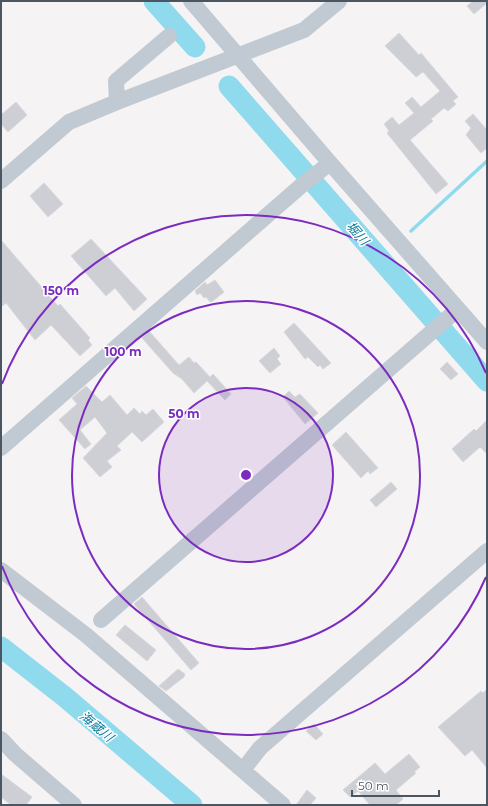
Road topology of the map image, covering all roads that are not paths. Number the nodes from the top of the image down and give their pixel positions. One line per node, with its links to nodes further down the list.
1 (191, 1): 4 (street)
2 (338, 1): 4 (street)
3 (169, 36): 5 (street)
4 (239, 55): 5 (street); 6 (street)
5 (117, 102): 7 (street)
6 (326, 165): 8 (street); 10 (street)
7 (1, 181)
8 (454, 313): 9 (street); 13 (street)
9 (487, 342)
10 (1, 448)
11 (487, 551): 15 (street)
12 (1, 570): 15 (street)
13 (102, 620)
14 (1, 740): 16 (street)
15 (243, 770): 17 (street)
16 (74, 805)
17 (283, 805)

